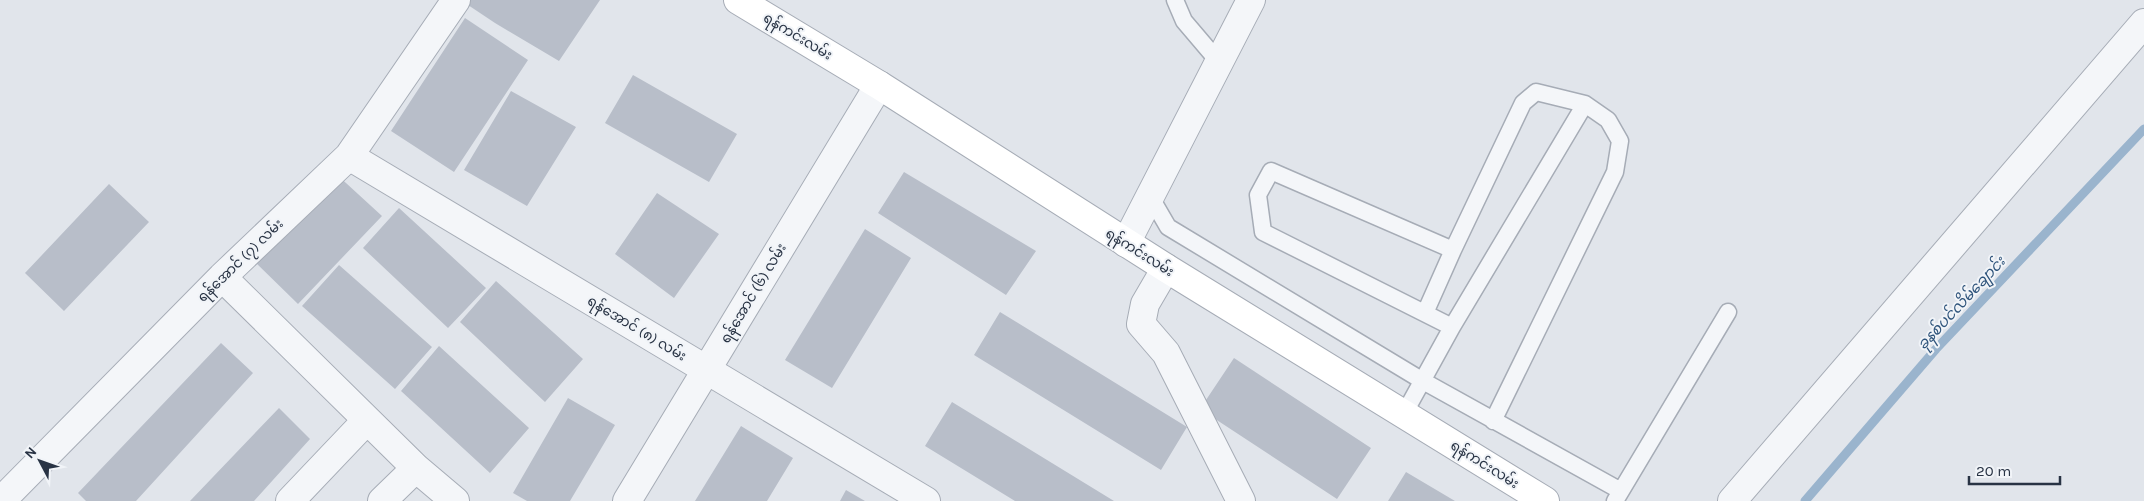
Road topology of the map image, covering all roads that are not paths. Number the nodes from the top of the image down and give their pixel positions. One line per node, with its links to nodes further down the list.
1 (456, 0): 9 (street, ရန်အောင် (၇) လမ်း)
2 (738, 0): 7 (main road, ရန်ကင်းလမ်း)
3 (1175, 0): 6 (lane)
4 (1251, 0): 6 (street)
5 (2144, 23): 33 (street)
6 (1218, 61): 10 (street)
7 (879, 85): 11 (main road, ရန်ကင်းလမ်း); 18 (street, ရန်အောင် (၆) လမ်း)
8 (1584, 104): 12 (lane); 17 (lane); 22 (lane)
9 (349, 156): 14 (street, ရန်အောင် (၇) လမ်း); 18 (street, ရန်အောင် (၈) လမ်း)
10 (1150, 196): 11 (street); 19 (lane)
11 (1126, 243): 13 (main road, ရန်ကင်းလမ်း)
12 (1453, 250): 16 (lane); 16 (lane)
13 (1166, 268): 20 (main road, ရန်ကင်းလမ်း); 31 (street)
14 (222, 277): 21 (street); 25 (street, ရန်အောင် (၇) လမ်း)
15 (1728, 312): 24 (lane)
16 (1425, 313): 17 (lane)
17 (1452, 327): 19 (lane)
18 (706, 370): 29 (street, ရန်အောင် (၆) လမ်း); 30 (street, ရန်အောင် (၈) လမ်း)
19 (1423, 381): 20 (lane); 22 (lane)
20 (1404, 414): 32 (main road, ရန်ကင်းလမ်း)
21 (367, 420): 23 (street); 26 (street)
22 (1493, 421): 24 (lane)
23 (416, 468): 27 (street); 28 (street)
24 (1618, 496)
25 (1, 501)
26 (290, 501)
27 (382, 501)
28 (455, 501)
29 (627, 501)
30 (926, 501)
31 (1241, 501)
32 (1545, 501)
33 (1732, 501)

